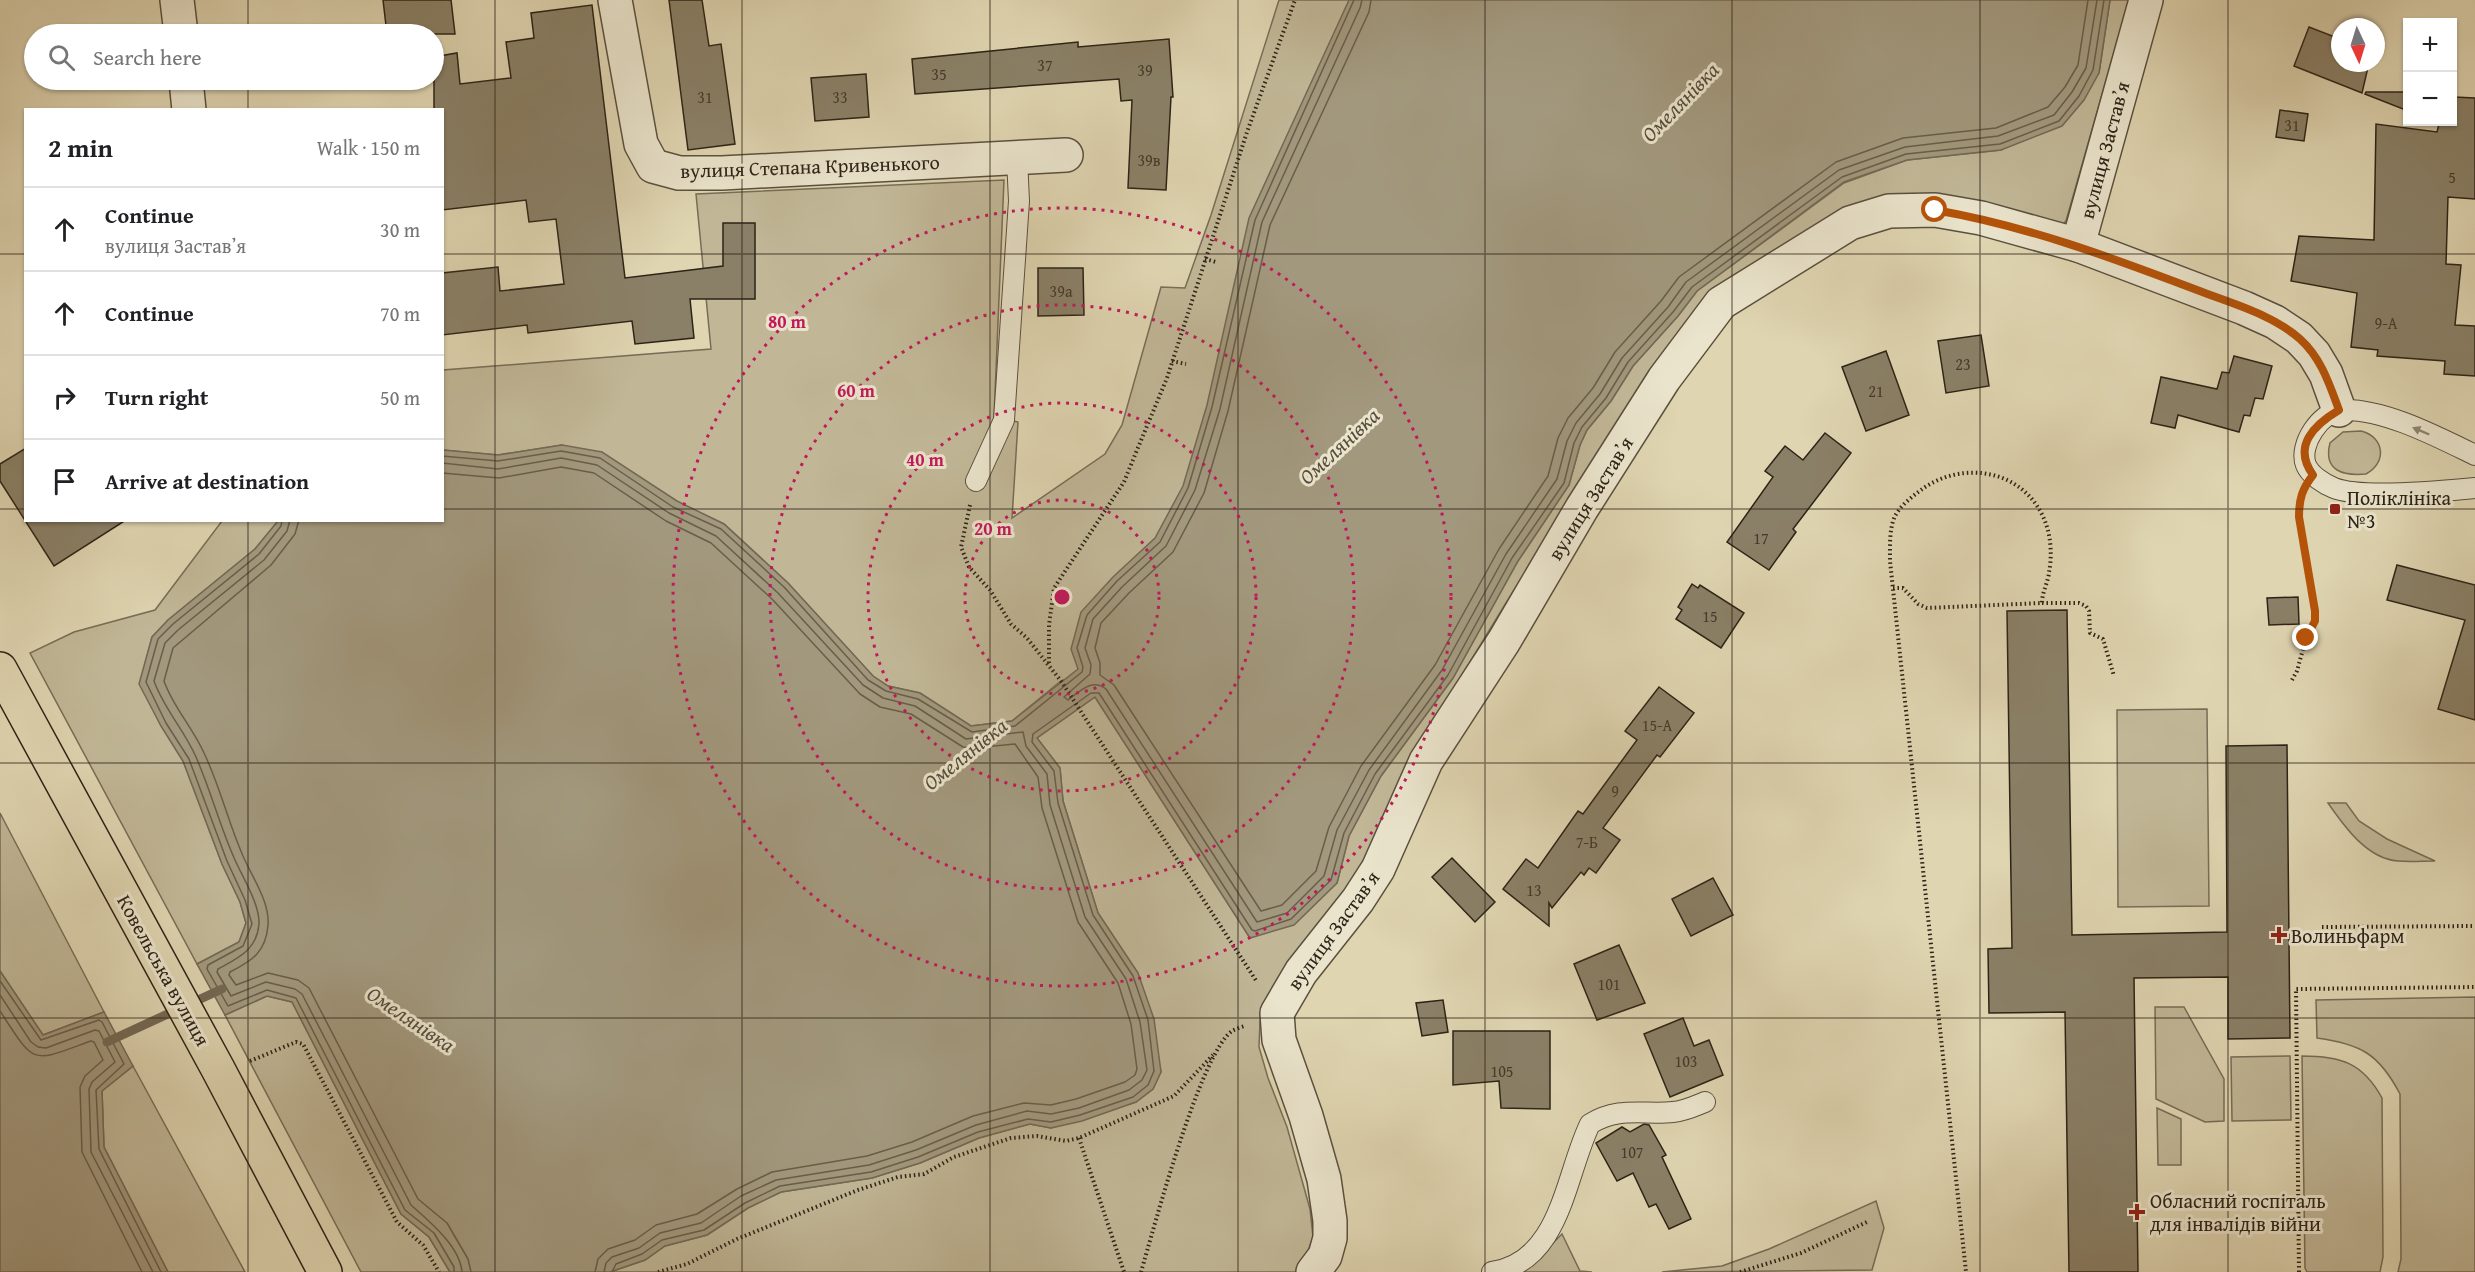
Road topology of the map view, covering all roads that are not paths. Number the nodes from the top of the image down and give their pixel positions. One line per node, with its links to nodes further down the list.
1 (177, 0): 4 (street)
2 (615, 0): 8 (street, вулиця Степана Кривенького)
3 (2146, 0): 9 (street, вулиця Заставʼя)
4 (180, 24)
5 (187, 90): 6 (street)
6 (189, 108)
7 (1066, 155): 8 (street, вулиця Степана Кривенького)
8 (1017, 158): 12 (lane)
9 (2078, 245): 10 (street); 17 (street, вулиця Заставʼя)
10 (2339, 410): 11 (lane, one-way to 10); 13 (lane)
11 (2475, 455)
12 (976, 481)
13 (2475, 488)
14 (0, 669): 16 (main road, Ковельська вулиця)
15 (1705, 1102): 18 (lane)
16 (325, 1272)
17 (1313, 1272)
18 (1492, 1272)

